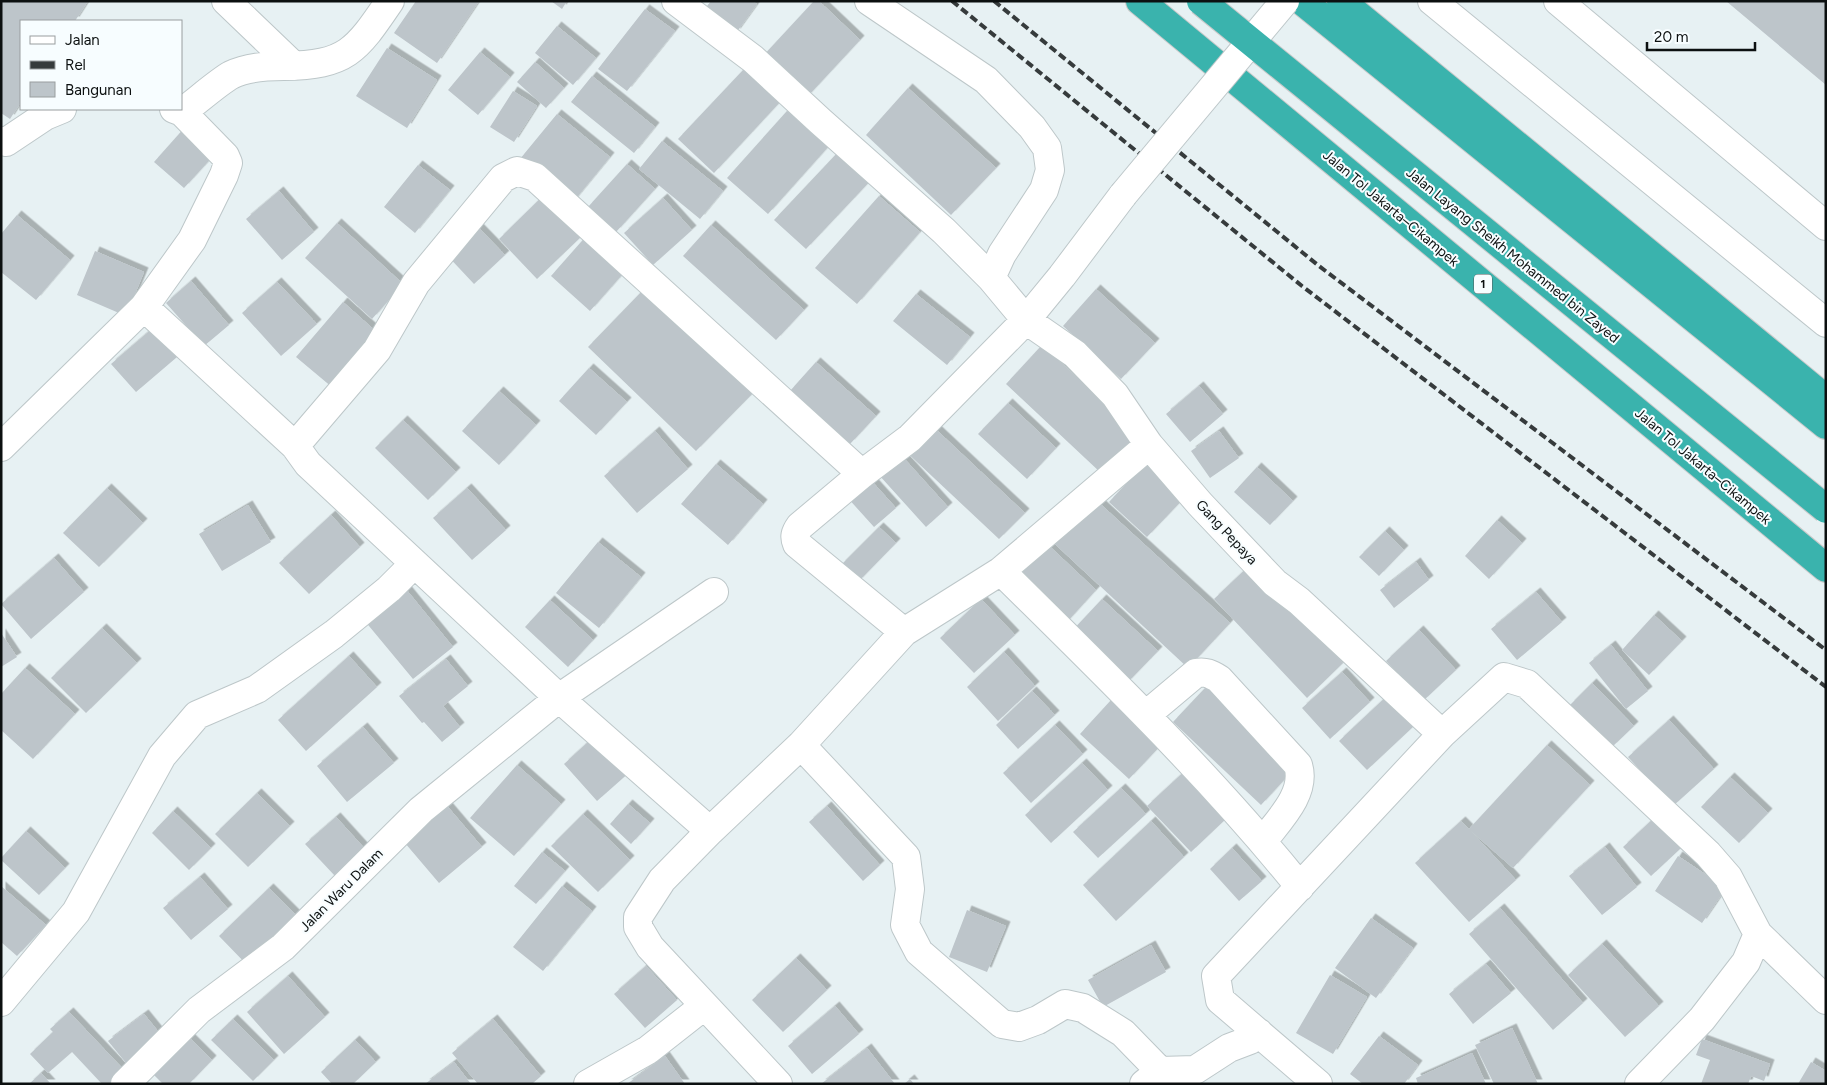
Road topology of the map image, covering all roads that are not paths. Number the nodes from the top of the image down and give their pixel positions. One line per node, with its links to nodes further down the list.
1 (226, 1): 12 (street)
2 (390, 1): 12 (street)
3 (676, 1): 18 (street, Gang Pepaya)
4 (869, 1): 18 (street)
5 (1140, 1): 30 (highway, Jalan Tol Jakarta–Cikampek / 1)
6 (1201, 1): 28 (highway, Jalan Layang Sheikh Mohammed bin Zayed, bridge)
7 (1285, 1): 20 (street, bridge)
8 (1302, 1): 23 (highway)
9 (1341, 1): 22 (highway)
10 (1432, 1): 21 (street)
11 (1558, 1): 17 (street)
12 (294, 66): 13 (street)
13 (182, 107)
14 (60, 110): 16 (street)
15 (178, 110): 19 (street)
16 (1, 141)
17 (1826, 226)
18 (991, 278): 20 (street, Gang Pepaya)
19 (144, 307): 25 (street); 26 (street)
20 (1026, 320): 24 (street, Gang Pepaya); 27 (street)
21 (1826, 323)
22 (1826, 399)
23 (1826, 425)
24 (1149, 445): 31 (street); 36 (street, Gang Pepaya)
25 (295, 446): 27 (street); 29 (street)
26 (1, 447)
27 (862, 474): 33 (street)
28 (1826, 509)
29 (414, 564): 34 (street); 43 (street)
30 (1826, 568)
31 (1001, 571): 33 (street); 35 (street)
32 (714, 592): 34 (street, Jalan Waru Dalam)
33 (904, 632): 37 (street)
34 (559, 698): 38 (street); 48 (street, Jalan Waru Dalam)
35 (1146, 715): 39 (street); 39 (street)
36 (1442, 734): 40 (street); 41 (street)
37 (801, 745): 38 (street); 46 (street)
38 (710, 831): 44 (street)
39 (1263, 841): 40 (street)
40 (1300, 887): 45 (street)
41 (1758, 934): 42 (street); 51 (street)
42 (1826, 1000)
43 (1, 1002)
44 (704, 1006): 49 (street); 50 (street)
45 (1259, 1033): 46 (street); 47 (street)
46 (1152, 1077)
47 (1313, 1082)
48 (125, 1084)
49 (588, 1084)
50 (778, 1084)
51 (1639, 1084)

